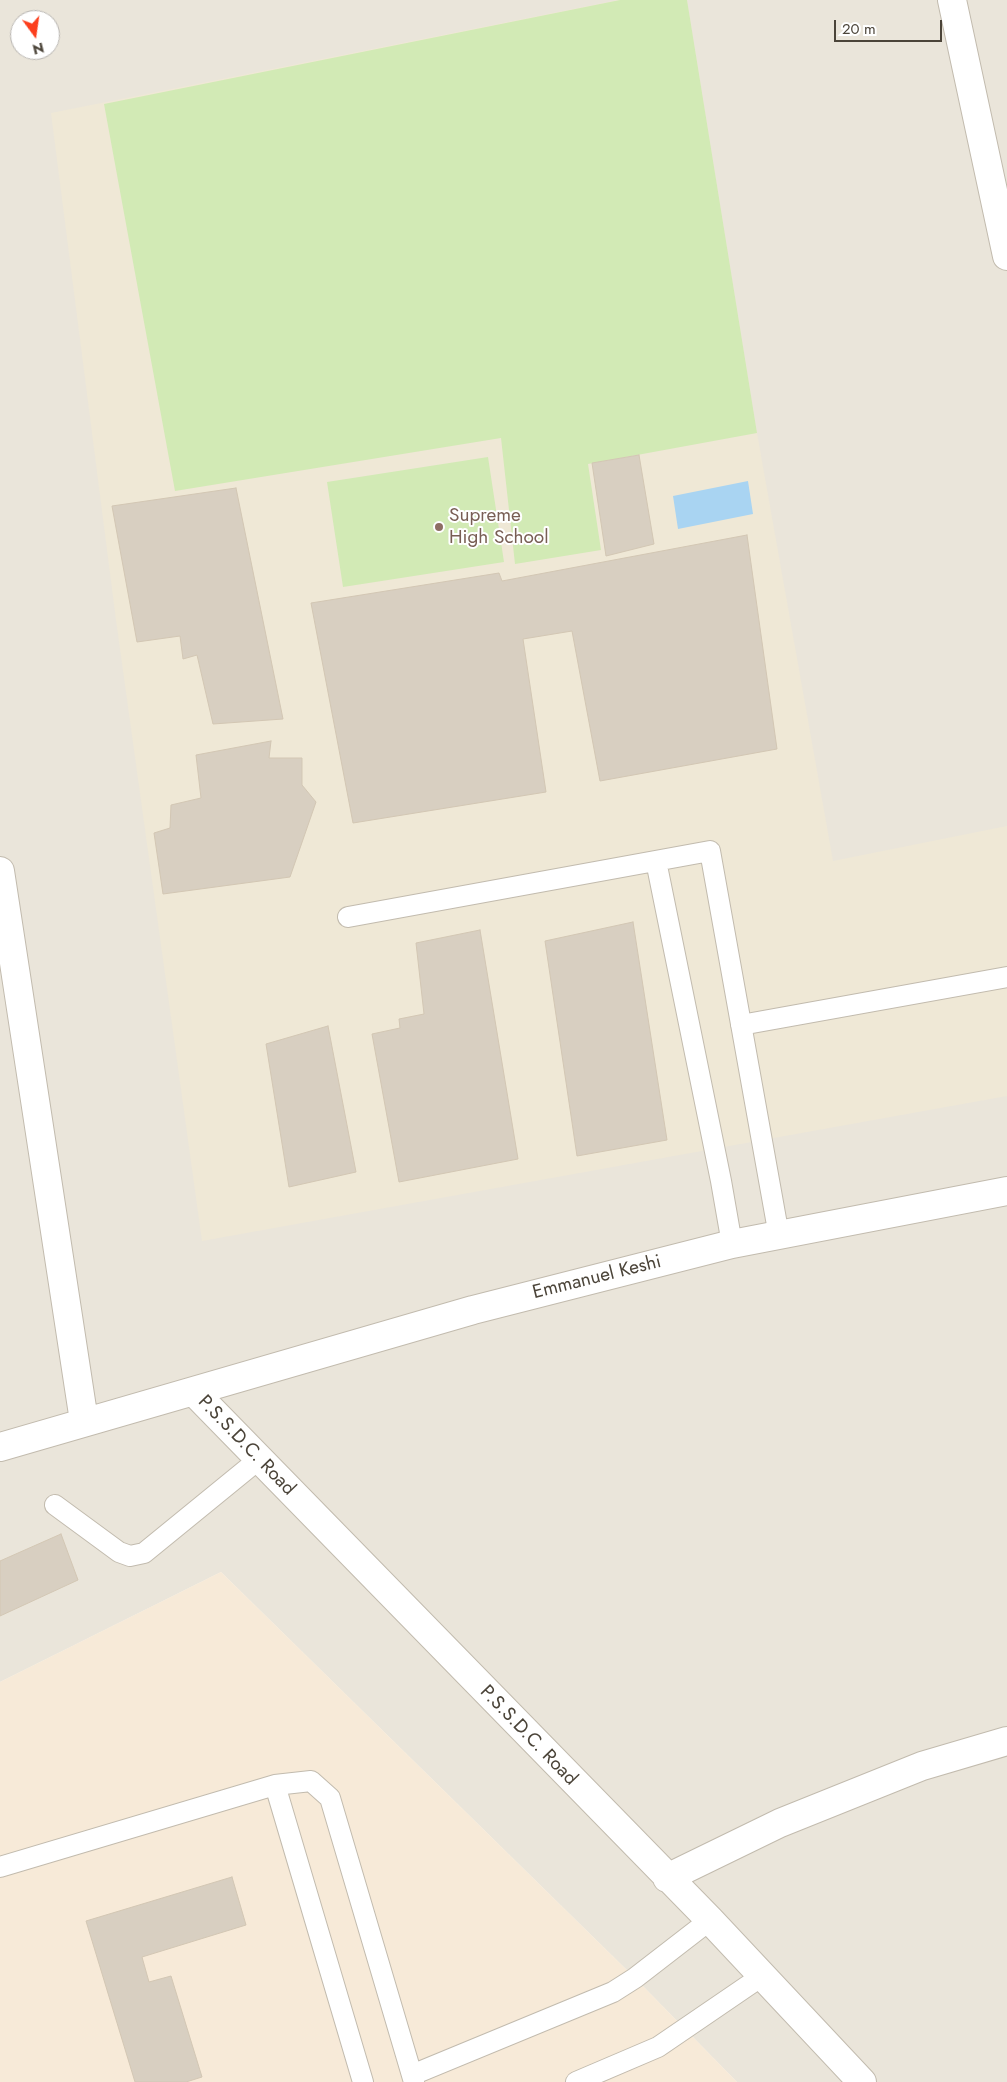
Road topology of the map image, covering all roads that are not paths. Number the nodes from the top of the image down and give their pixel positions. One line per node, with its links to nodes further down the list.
1 (952, 0): 2 (street)
2 (1007, 256)
3 (656, 861): 5 (lane); 7 (lane); 10 (lane)
4 (0, 871): 12 (street)
5 (348, 917)
6 (1007, 977): 7 (lane)
7 (741, 1026): 9 (lane)
8 (1007, 1191): 9 (street, Emmanuel Keshi)
9 (779, 1236): 10 (street, Emmanuel Keshi)
10 (732, 1244): 11 (street, Emmanuel Keshi)
11 (194, 1392): 12 (street, Emmanuel Keshi); 14 (street, P.S.S.D.C. Road)
12 (84, 1421): 13 (street, Emmanuel Keshi)
13 (0, 1447)
14 (258, 1460): 15 (lane); 19 (street, P.S.S.D.C. Road)
15 (55, 1505)
16 (1007, 1741): 19 (street)
17 (274, 1784): 18 (lane); 22 (lane); 23 (lane)
18 (0, 1867)
19 (667, 1878): 20 (street, P.S.S.D.C. Road)
20 (710, 1920): 21 (street, P.S.S.D.C. Road); 22 (lane)
21 (762, 1976): 24 (lane); 25 (street, P.S.S.D.C. Road)
22 (413, 2079)
23 (363, 2082)
24 (576, 2082)
25 (862, 2082)

